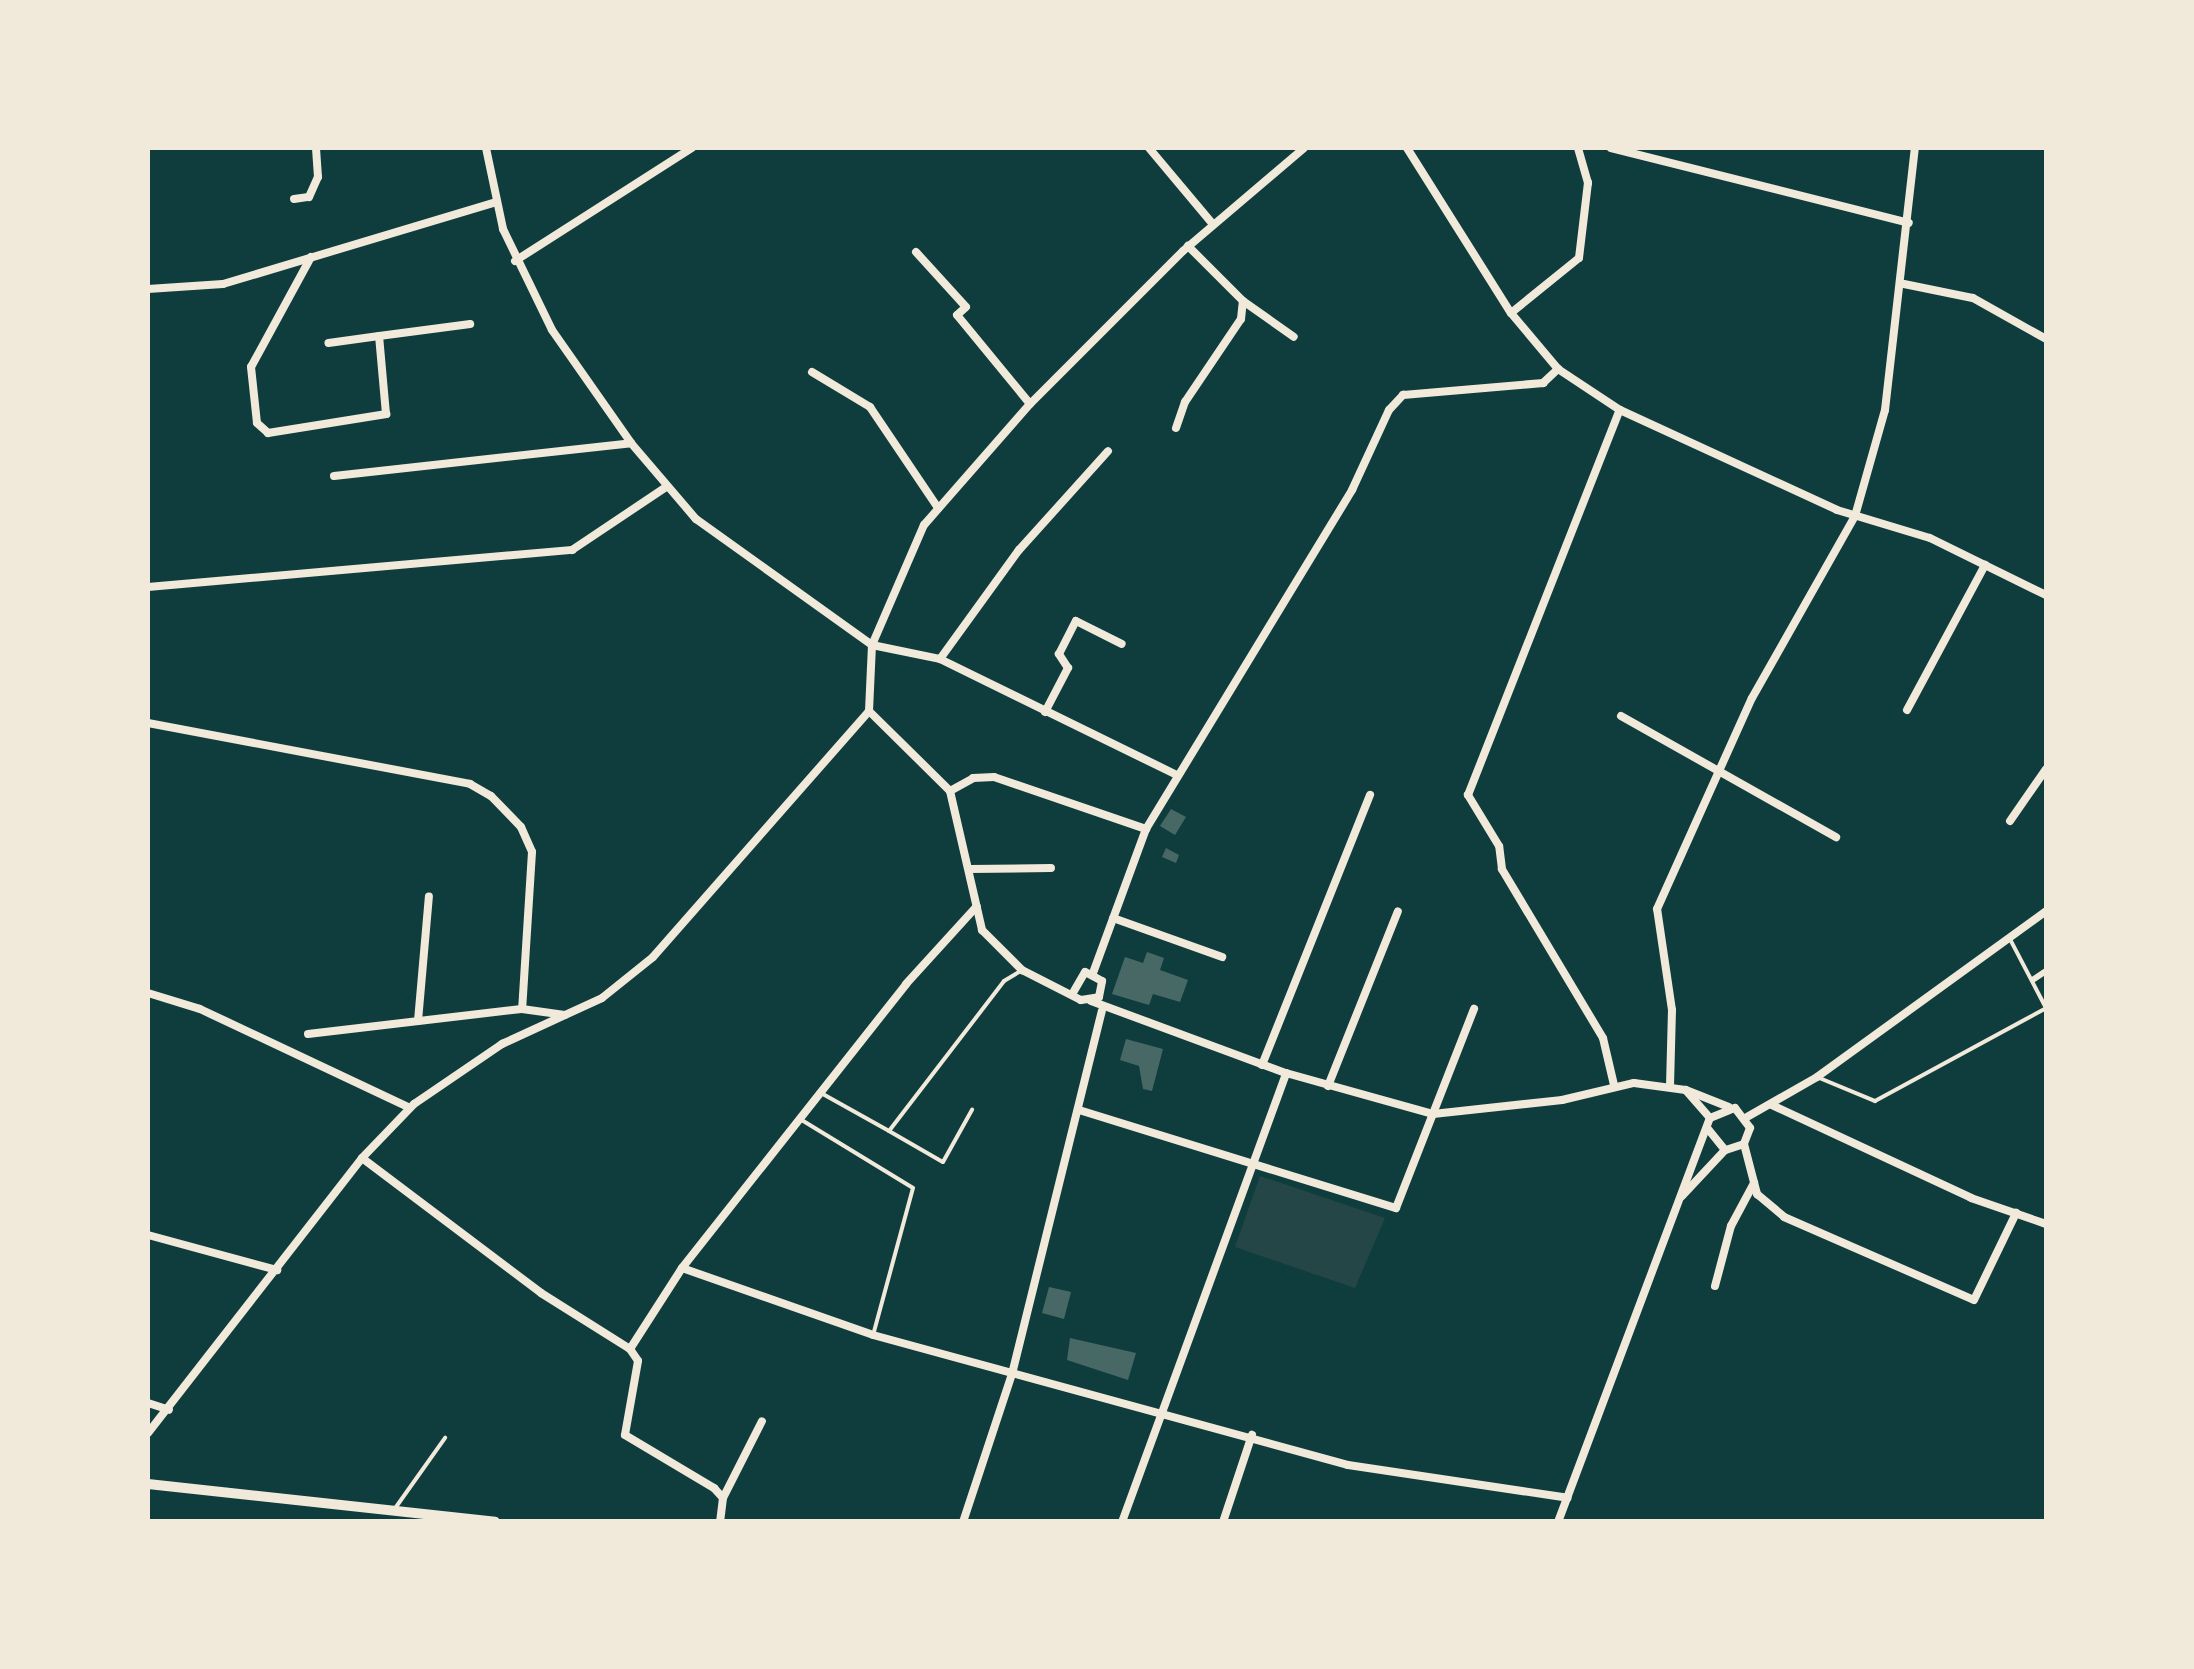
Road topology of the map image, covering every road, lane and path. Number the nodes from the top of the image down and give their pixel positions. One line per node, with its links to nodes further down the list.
1 (316, 148): 10 (street)
2 (486, 148): 11 (street)
3 (692, 148): 17 (street)
4 (1149, 148): 13 (street)
5 (1304, 148): 13 (street)
6 (1407, 148): 21 (street)
7 (1578, 148): 21 (street)
8 (1611, 148): 12 (street)
9 (1915, 148): 12 (street)
10 (294, 199)
11 (496, 202): 16 (street); 17 (street)
12 (1908, 222): 18 (street)
13 (1212, 223): 14 (street)
14 (1188, 246): 20 (street); 29 (street)
15 (916, 252): 29 (street)
16 (311, 258): 19 (street); 23 (street)
17 (515, 260): 32 (street)
18 (1904, 284): 25 (street); 37 (street)
19 (148, 289)
20 (1243, 300): 24 (street); 31 (street)
21 (1511, 313): 27 (street)
22 (470, 324): 23 (street)
23 (379, 336): 26 (street)
24 (1294, 336)
25 (2046, 339)
26 (328, 343)
27 (1558, 369): 30 (street); 51 (street)
28 (812, 372): 36 (street)
29 (1030, 404): 36 (street)
30 (1620, 410): 37 (street); 82 (street)
31 (1176, 428)
32 (631, 443): 34 (street); 35 (street)
33 (1108, 451): 43 (street)
34 (334, 476)
35 (666, 487): 39 (street); 41 (street)
36 (938, 508): 41 (street)
37 (1856, 516): 38 (street); 50 (street)
38 (1985, 565): 40 (street); 44 (street)
39 (148, 587)
40 (2046, 595)
41 (872, 644): 43 (street); 45 (street)
42 (1122, 644): 46 (street)
43 (940, 659): 46 (street)
44 (1907, 710)
45 (869, 711): 52 (street); 76 (street)
46 (1045, 712): 51 (street)
47 (1621, 716): 50 (street)
48 (148, 723): 74 (street)
49 (2046, 769): 54 (street)
50 (1715, 772): 56 (street); 84 (street)
51 (1175, 774): 55 (street)
52 (950, 791): 55 (street); 58 (street)
53 (1370, 795): 79 (street)
54 (2010, 821)
55 (1146, 829): 63 (street)
56 (1836, 837)
57 (1051, 868): 58 (street)
58 (969, 869): 60 (street)
59 (429, 896): 77 (street)
60 (977, 906): 66 (street); 86 (street)
61 (1398, 911): 83 (street)
62 (2046, 911): 64 (street)
63 (1113, 918): 65 (street); 68 (street)
64 (2010, 940): 69 (lane); 81 (street)
65 (1222, 957)
66 (1022, 970): 70 (street); 97 (lane)
67 (2046, 971): 69 (street)
68 (1093, 973): 70 (street); 72 (street)
69 (2034, 979): 81 (lane)
70 (1074, 991): 72 (street)
71 (148, 992): 89 (street)
72 (1090, 1002): 75 (street)
73 (1474, 1009): 92 (street)
74 (522, 1010): 76 (street); 77 (street)
75 (1102, 1011): 79 (street); 91 (street)
76 (566, 1015): 89 (street)
77 (418, 1022): 78 (street)
78 (308, 1034)
79 (1262, 1065): 80 (street)
80 (1286, 1073): 83 (street); 101 (street)
81 (1817, 1077): 87 (street)
82 (1614, 1085): 84 (street); 92 (street)
83 (1328, 1086): 92 (street)
84 (1670, 1086): 85 (street)
85 (1686, 1090): 88 (street); 94 (street)
86 (822, 1093): 95 (street); 97 (lane)
87 (1772, 1105): 93 (street); 104 (street)
88 (1730, 1107): 93 (street); 94 (street)
89 (410, 1108): 100 (street)
90 (972, 1110): 97 (lane)
91 (1080, 1110): 101 (street); 112 (street)
92 (1434, 1114): 101 (street)
93 (1747, 1117): 98 (street)
94 (1710, 1118): 96 (street)
95 (800, 1119): 107 (street); 110 (lane)
96 (1708, 1128): 99 (street); 103 (street)
97 (888, 1131)
98 (1744, 1144): 99 (street); 102 (street)
99 (1725, 1150): 103 (street)
100 (362, 1158): 108 (street); 111 (street)
101 (1256, 1163): 114 (street)
102 (1755, 1179): 104 (street); 109 (street)
103 (1680, 1199): 123 (street)
104 (2016, 1213): 105 (street)
105 (2046, 1224)
106 (148, 1236): 108 (street)
107 (682, 1268): 110 (street); 111 (street)
108 (277, 1270): 115 (street)
109 (1715, 1286)
110 (873, 1335): 112 (street)
111 (630, 1350): 122 (street)
112 (1012, 1374): 114 (street); 127 (street)
113 (148, 1402): 115 (street)
114 (1166, 1412): 118 (street); 128 (street)
115 (166, 1414): 117 (street); 120 (street)
116 (762, 1422): 122 (street)
117 (148, 1433)
118 (1252, 1436): 123 (street); 129 (street)
119 (445, 1438): 124 (lane)
120 (148, 1441)
121 (148, 1484): 124 (street)
122 (723, 1498): 126 (street)
123 (1568, 1498): 130 (street)
124 (393, 1511): 125 (street)
125 (495, 1522)
126 (720, 1522)
127 (964, 1522)
128 (1122, 1522)
129 (1223, 1522)
130 (1558, 1522)

